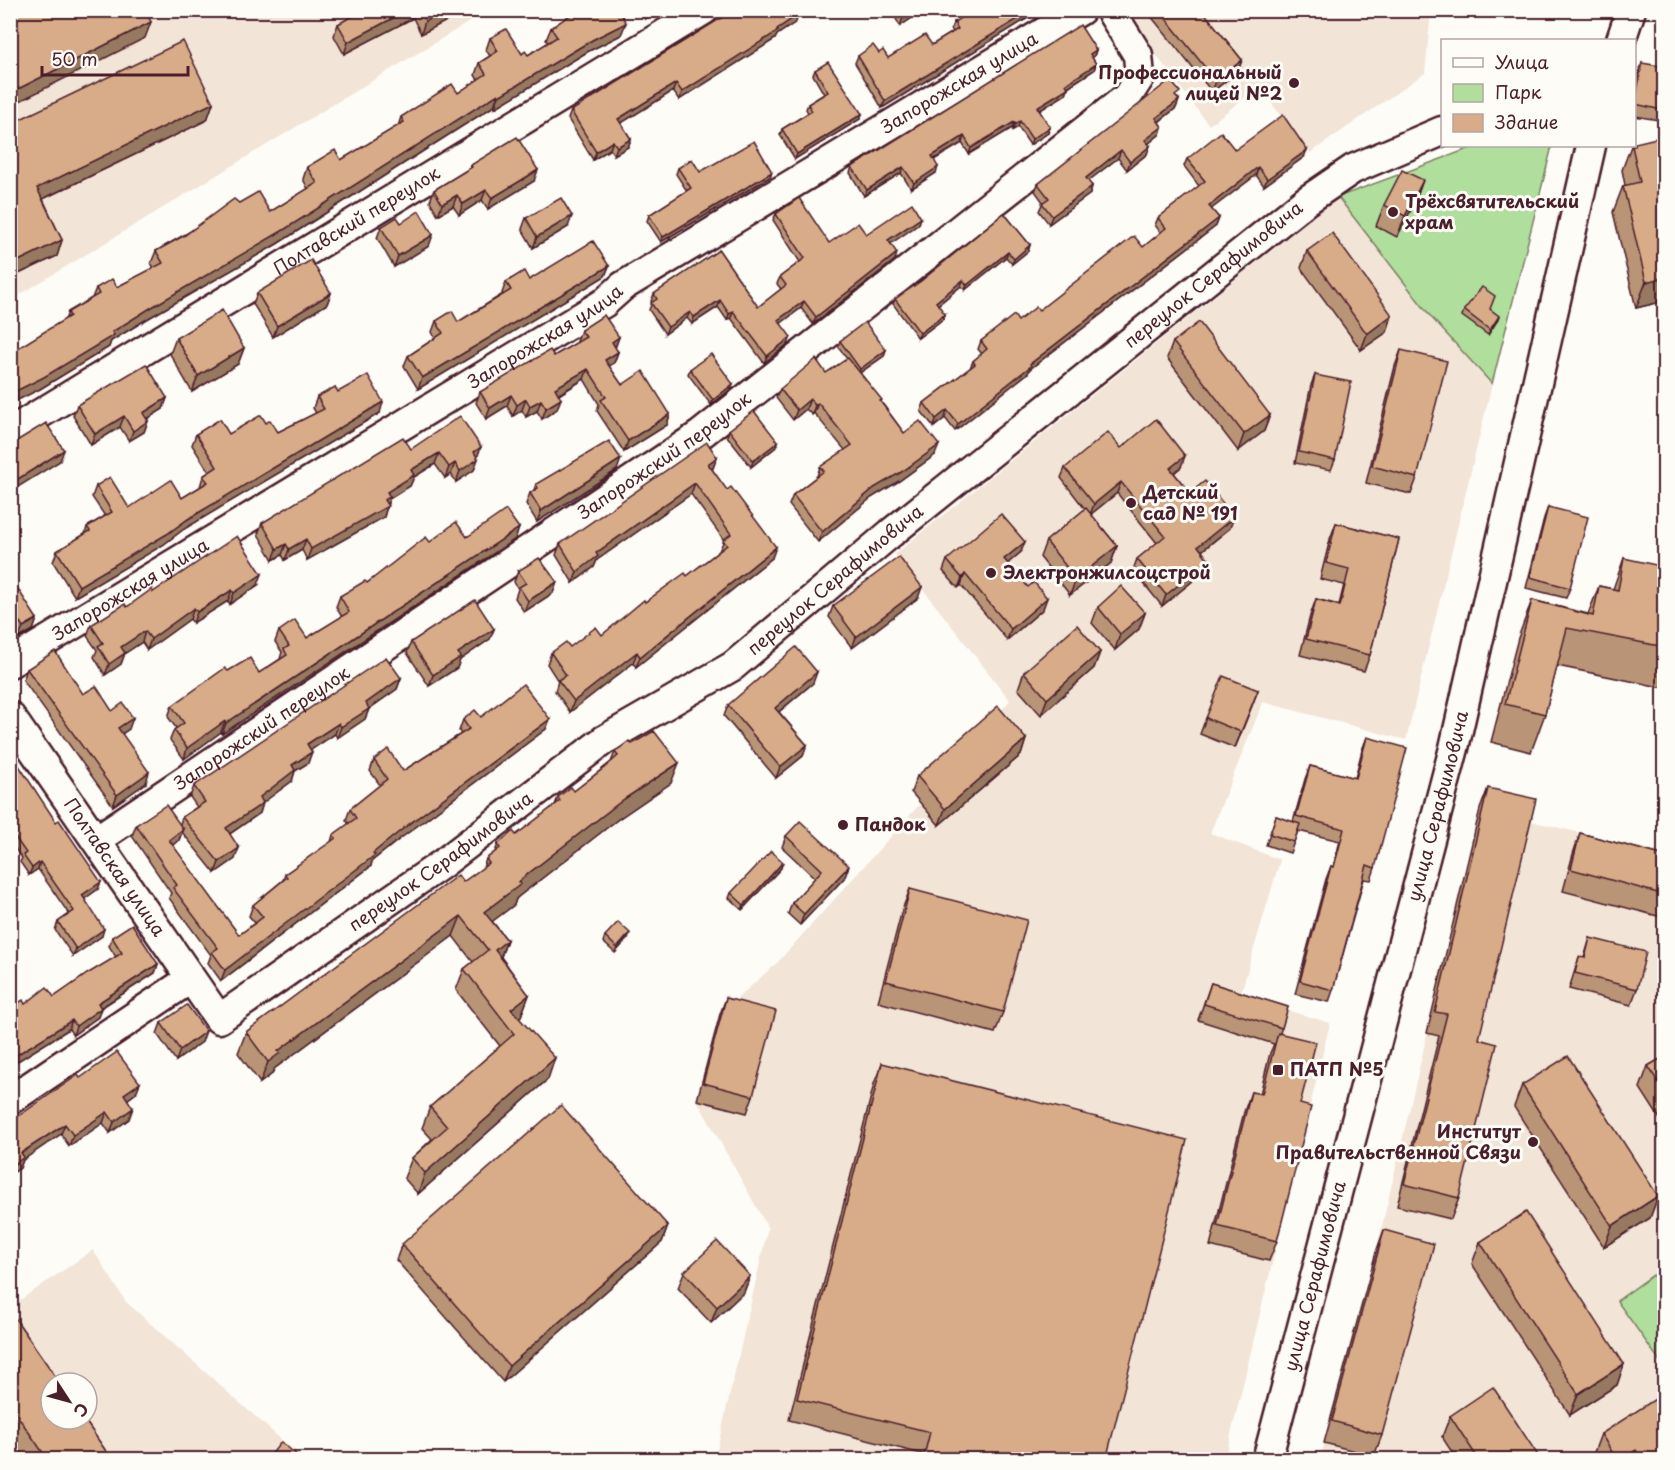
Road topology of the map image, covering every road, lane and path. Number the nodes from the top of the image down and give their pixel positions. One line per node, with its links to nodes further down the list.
1 (704, 10): 8 (street, Полтавский переулок)
2 (1081, 10): 9 (street, Запорожская улица)
3 (1110, 10): 11 (street, Запорожский переулок)
4 (1631, 10): 5 (street)
5 (1621, 39)
6 (1441, 132): 13 (street, переулок Серафимовича)
7 (1591, 147): 15 (street, улица Серафимовича)
8 (10, 432)
9 (10, 663)
10 (10, 716): 11 (street, Полтавская улица)
11 (96, 840): 12 (street, Полтавская улица)
12 (190, 979): 13 (street, Полтавская улица); 14 (street)
13 (219, 1019)
14 (10, 1100)
15 (1267, 1460)

